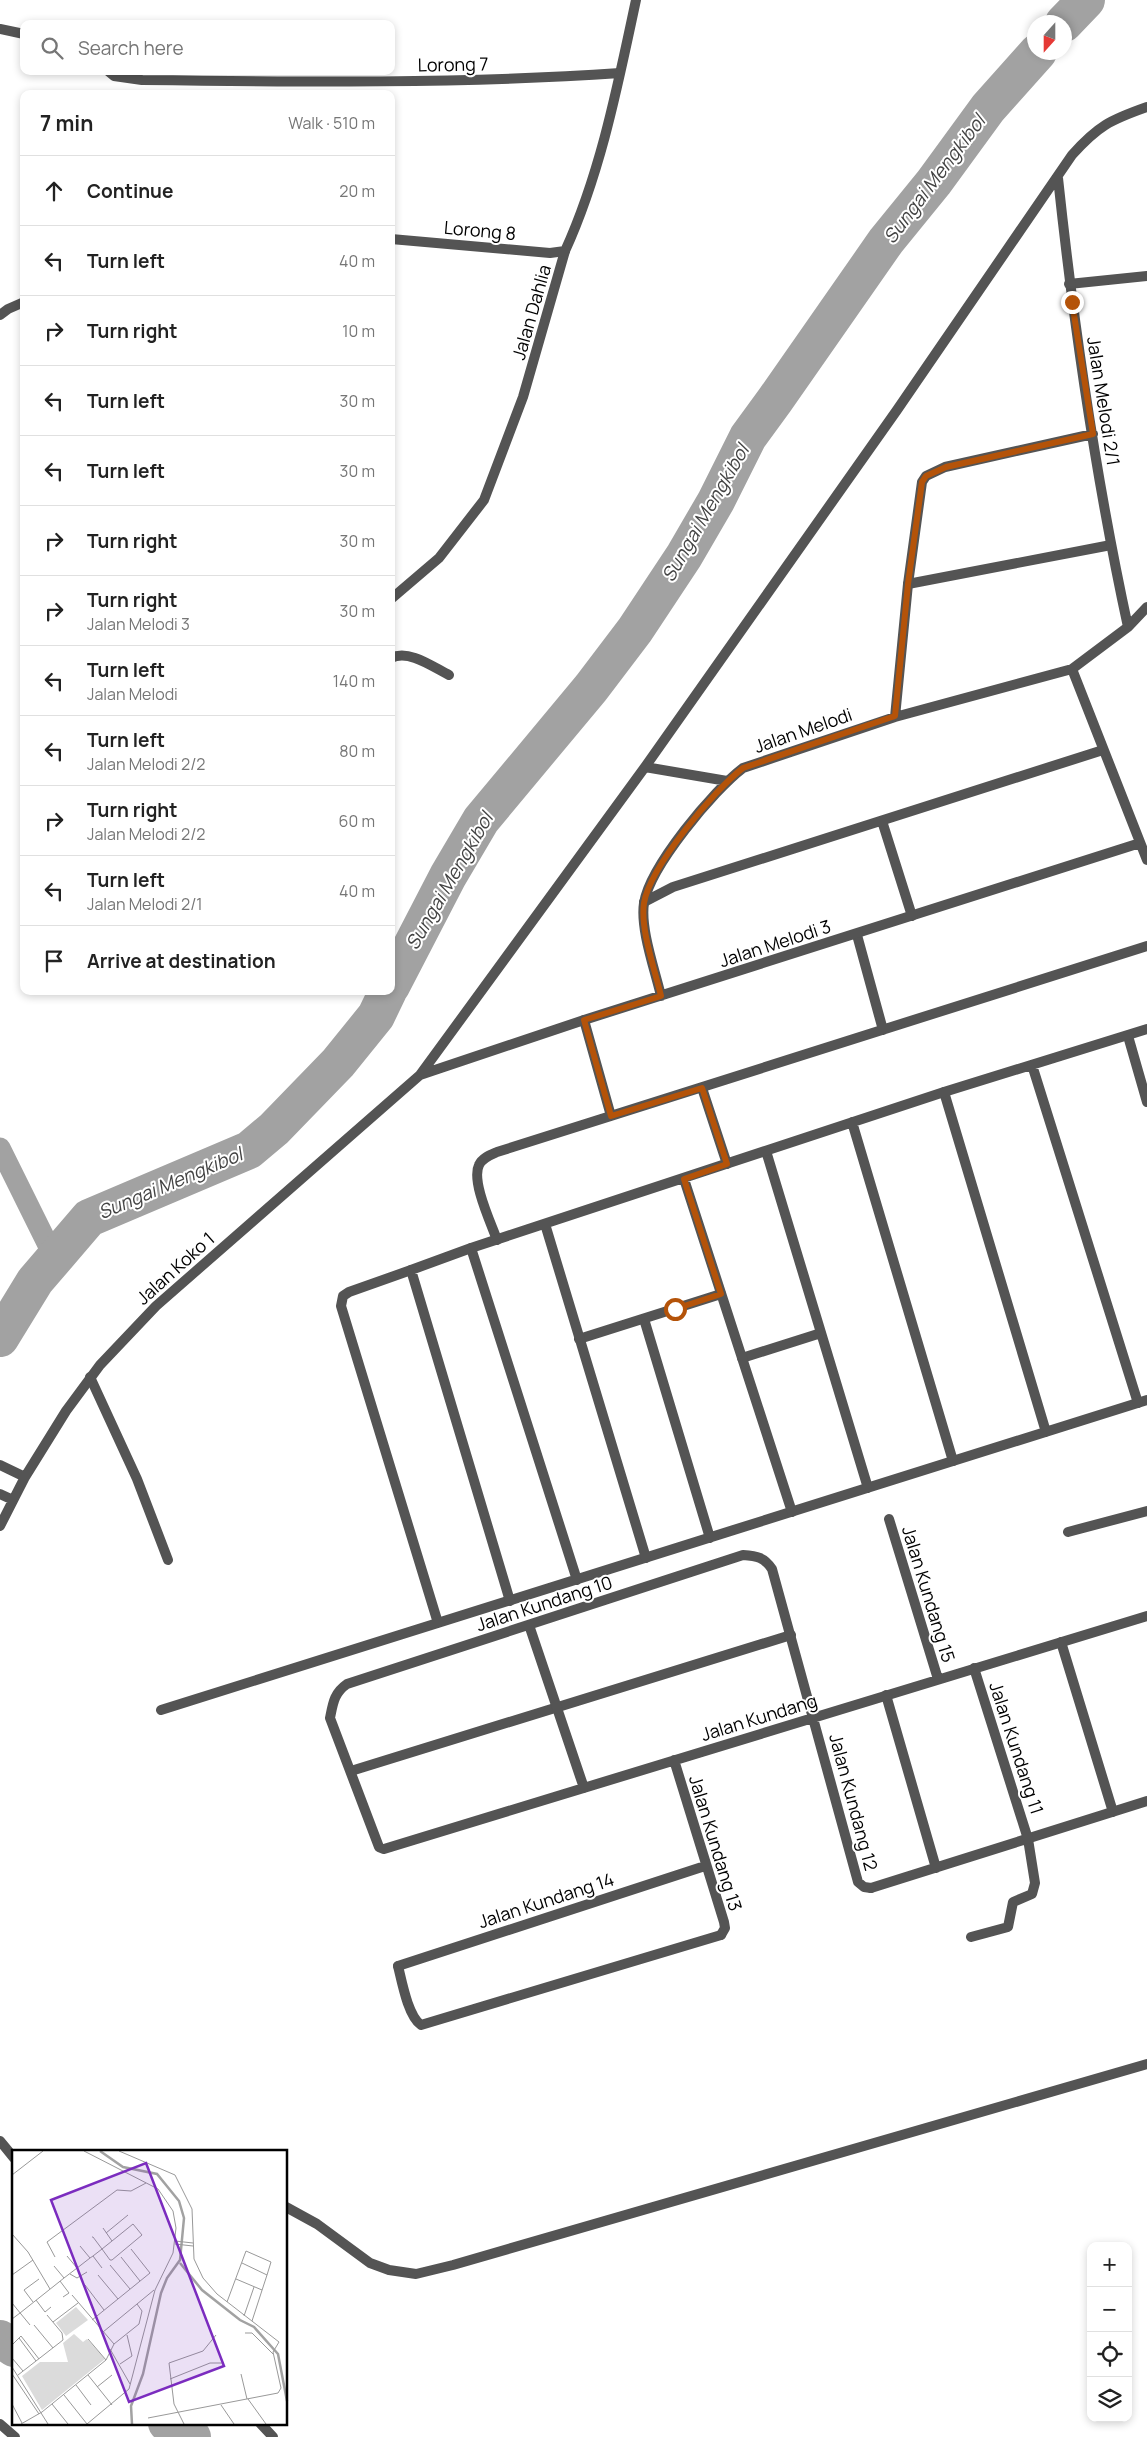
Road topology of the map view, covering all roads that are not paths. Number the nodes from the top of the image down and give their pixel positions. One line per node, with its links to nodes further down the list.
1 (636, 0): 4 (street, Jalan Dahlia)
2 (0, 30): 3 (street)
3 (20, 33)
4 (620, 73): 5 (street, Lorong 7); 9 (street, Jalan Dahlia)
5 (113, 75)
6 (1147, 107): 7 (street)
7 (1058, 178): 11 (street, Jalan Melodi 2/1); 25 (street)
8 (395, 239): 9 (street, Lorong 8)
9 (565, 251): 17 (street, Jalan Dahlia)
10 (1147, 276): 11 (street)
11 (1069, 284): 14 (street, Jalan Melodi 2/1)
12 (20, 304): 13 (street)
13 (0, 315)
14 (1093, 434): 15 (street, Jalan Melodi 2/1); 16 (street)
15 (1110, 545): 16 (street); 19 (street, Jalan Melodi 2/1)
16 (908, 584): 23 (street)
17 (395, 596)
18 (1147, 607): 19 (street)
19 (1128, 627): 21 (street)
20 (395, 656): 22 (street)
21 (1072, 669): 23 (street, Jalan Melodi); 24 (street)
22 (449, 675)
23 (895, 716): 26 (street, Jalan Melodi)
24 (1103, 750): 27 (street); 28 (street)
25 (645, 767): 26 (street); 40 (street)
26 (727, 781): 30 (street, Jalan Melodi)
27 (882, 822): 30 (street); 31 (street)
28 (1140, 843): 29 (street); 31 (street, Jalan Melodi 3)
29 (1147, 860)
30 (644, 902): 34 (street, Jalan Melodi)
31 (912, 916): 32 (street, Jalan Melodi 3)
32 (856, 934): 34 (street, Jalan Melodi 3); 37 (street)
33 (1147, 946): 37 (street)
34 (661, 996): 35 (street, Jalan Melodi 3)
35 (584, 1020): 40 (street, Jalan Melodi 3); 44 (street)
36 (1147, 1029): 38 (street)
37 (883, 1030): 41 (street)
38 (1128, 1036): 39 (street); 43 (street)
39 (1032, 1065): 42 (street); 59 (street)
40 (420, 1075): 58 (street, Jalan Koko 1)
41 (702, 1088): 44 (street); 47 (street)
42 (944, 1092): 45 (street); 60 (street)
43 (1147, 1102)
44 (611, 1116): 50 (street)
45 (852, 1122): 46 (street); 61 (street)
46 (766, 1151): 47 (street); 55 (street)
47 (727, 1164): 48 (street)
48 (684, 1179): 49 (street); 53 (street)
49 (545, 1224): 50 (street); 56 (street)
50 (497, 1240): 51 (street)
51 (471, 1248): 52 (street); 75 (street)
52 (411, 1270): 76 (street); 78 (street)
53 (721, 1294): 54 (street); 57 (street)
54 (644, 1319): 56 (street); 72 (street)
55 (821, 1333): 57 (street); 64 (street)
56 (578, 1339): 73 (street)
57 (742, 1358): 68 (street)
58 (90, 1377): 63 (street, Jalan Koko 1); 74 (street)
59 (1142, 1402): 60 (street)
60 (1046, 1432): 61 (street)
61 (953, 1461): 64 (street)
62 (0, 1465): 63 (street)
63 (25, 1477): 66 (street, Jalan Koko 1)
64 (868, 1488): 68 (street)
65 (0, 1494): 66 (street)
66 (13, 1500): 70 (street, Jalan Koko 1)
67 (1147, 1511): 71 (street)
68 (792, 1512): 72 (street)
69 (889, 1519): 83 (street, Jalan Kundang 15)
70 (0, 1526)
71 (1068, 1532)
72 (710, 1538): 73 (street)
73 (646, 1558): 75 (street)
74 (168, 1560)
75 (577, 1580): 76 (street)
76 (510, 1601): 78 (street)
77 (1147, 1616): 81 (street, Jalan Kundang)
78 (438, 1623): 86 (street)
79 (529, 1625): 80 (street, Jalan Kundang 10); 85 (street); 89 (street, Jalan Kundang 10)
80 (791, 1635): 85 (street); 87 (street, Jalan Kundang 10)
81 (1061, 1642): 82 (street, Jalan Kundang); 92 (street)
82 (974, 1668): 83 (street, Jalan Kundang); 93 (street, Jalan Kundang 11)
83 (938, 1679): 84 (street, Jalan Kundang)
84 (886, 1695): 87 (street, Jalan Kundang); 96 (street)
85 (557, 1707): 89 (street); 90 (street)
86 (161, 1710)
87 (814, 1717): 88 (street, Jalan Kundang); 96 (street, Jalan Kundang 12)
88 (674, 1760): 90 (street, Jalan Kundang); 95 (street, Jalan Kundang 13)
89 (351, 1771): 94 (street, Jalan Kundang 10)
90 (584, 1788): 94 (street, Jalan Kundang)
91 (1147, 1801): 92 (street)
92 (1113, 1812): 93 (street)
93 (1028, 1839): 96 (street); 97 (street, Jalan Kundang 11)
94 (381, 1849)
95 (705, 1866): 98 (street, Jalan Kundang 14); 98 (street, Jalan Kundang 13)
96 (936, 1868)
97 (971, 1937)
98 (398, 1966)
99 (1147, 2064): 102 (street)
100 (0, 2141): 101 (street)
101 (12, 2156)
102 (288, 2208)
103 (0, 2424): 105 (street)
104 (261, 2424): 106 (street)
105 (15, 2437)
106 (273, 2437)

